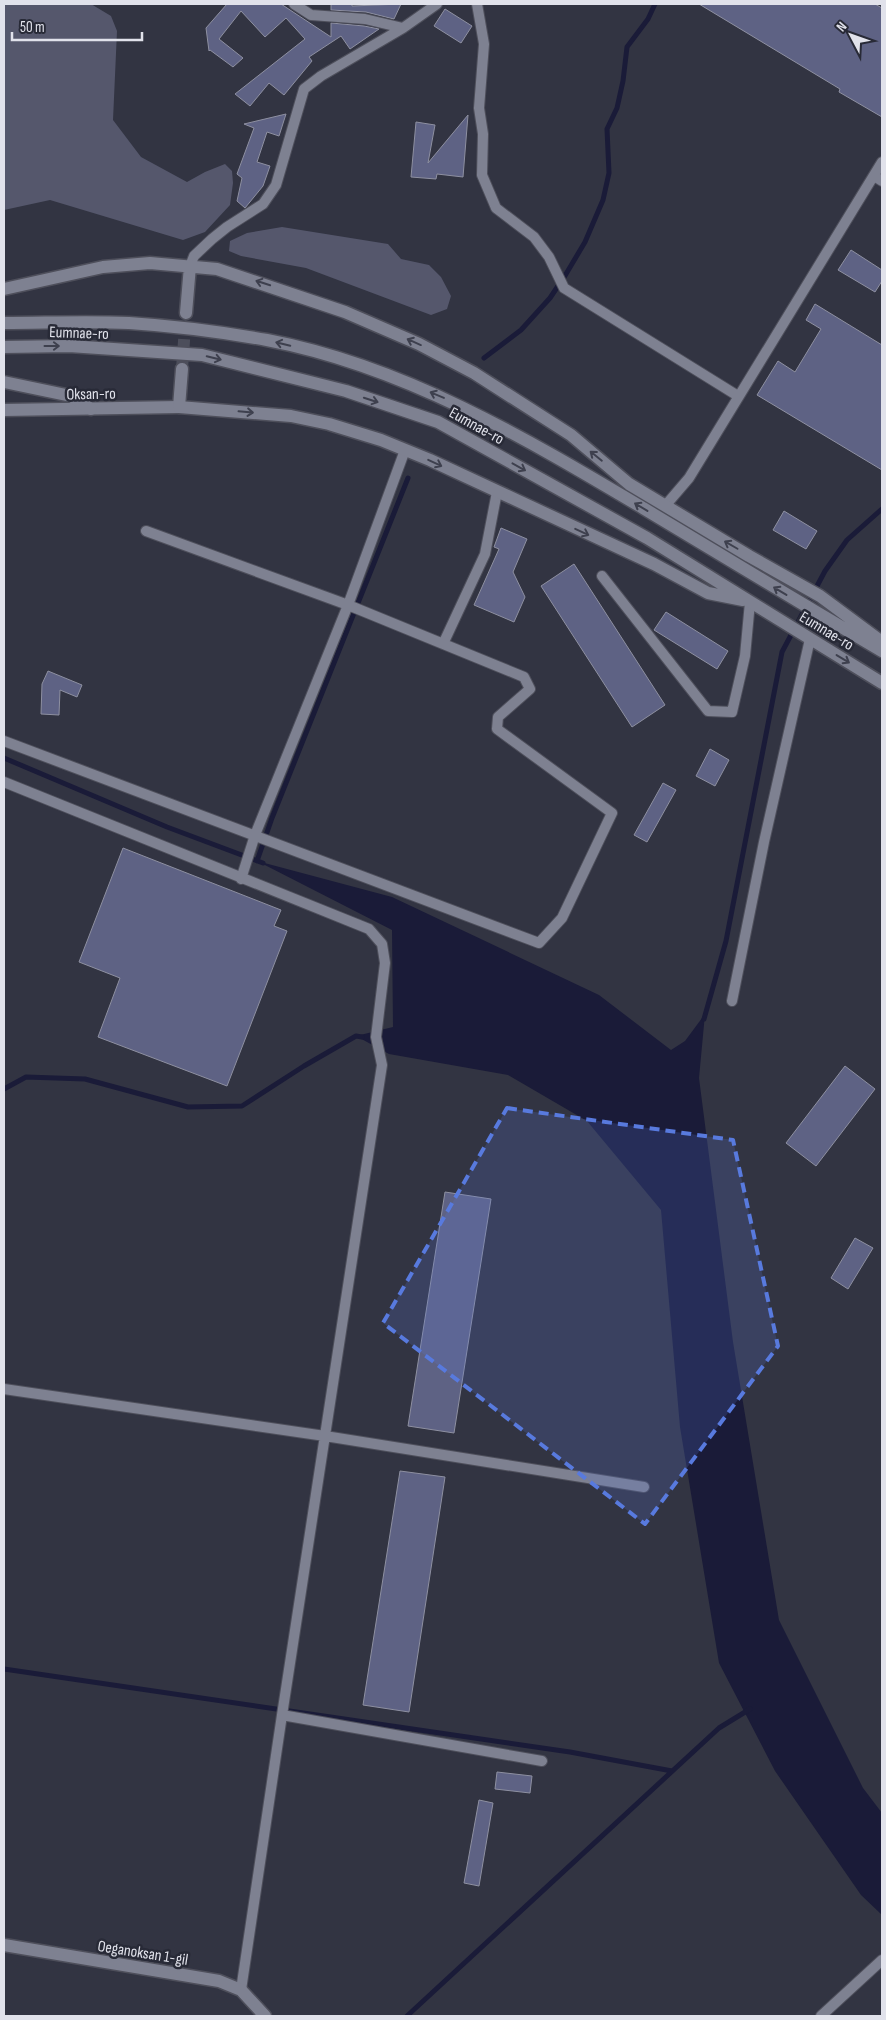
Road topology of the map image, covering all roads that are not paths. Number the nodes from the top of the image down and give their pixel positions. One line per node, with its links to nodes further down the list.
1 (294, 4): 4 (lane)
2 (437, 4): 4 (lane)
3 (477, 4): 14 (lane)
4 (403, 28): 7 (lane)
5 (882, 162): 6 (lane)
6 (878, 179): 14 (lane)
7 (190, 266): 8 (street); 9 (street); 20 (street, one-way to 7)
8 (4, 289)
9 (186, 313)
10 (4, 323): 28 (street, Eumnae-ro, one-way to 10)
11 (4, 347): 23 (street, Eumnae-ro, one-way to 23)
12 (182, 369): 15 (street)
13 (4, 382): 16 (street)
14 (738, 396): 20 (lane)
15 (180, 407): 16 (street, Oksan-ro); 18 (street, Oksan-ro, one-way to 18)
16 (91, 409): 17 (street, Oksan-ro)
17 (4, 410)
18 (405, 450): 19 (street, Oksan-ro, one-way to 19); 24 (lane)
19 (497, 492): 23 (street, Oksan-ro, one-way to 23); 27 (lane)
20 (665, 506): 26 (street, one-way to 20)
21 (146, 531): 24 (lane)
22 (602, 576): 23 (lane)
23 (750, 602): 25 (street, Eumnae-ro)
24 (348, 605): 27 (lane); 32 (lane)
25 (807, 637): 29 (street, Eumnae-ro, one-way to 29); 34 (lane)
26 (882, 642)
27 (443, 644): 32 (lane)
28 (882, 652)
29 (882, 683)
30 (4, 741): 32 (lane)
31 (4, 782): 33 (lane)
32 (255, 835): 33 (lane)
33 (241, 879): 36 (lane)
34 (732, 1001)
35 (4, 1389): 36 (lane)
36 (324, 1436): 37 (lane); 38 (lane)
37 (644, 1487)
38 (282, 1715): 39 (lane); 42 (lane)
39 (542, 1761)
40 (4, 1945): 42 (street, Oeganoksan 1-gil)
41 (882, 1960): 44 (lane)
42 (241, 1990): 43 (street, Oeganoksan 1-gil)
43 (266, 2016)
44 (821, 2016)

